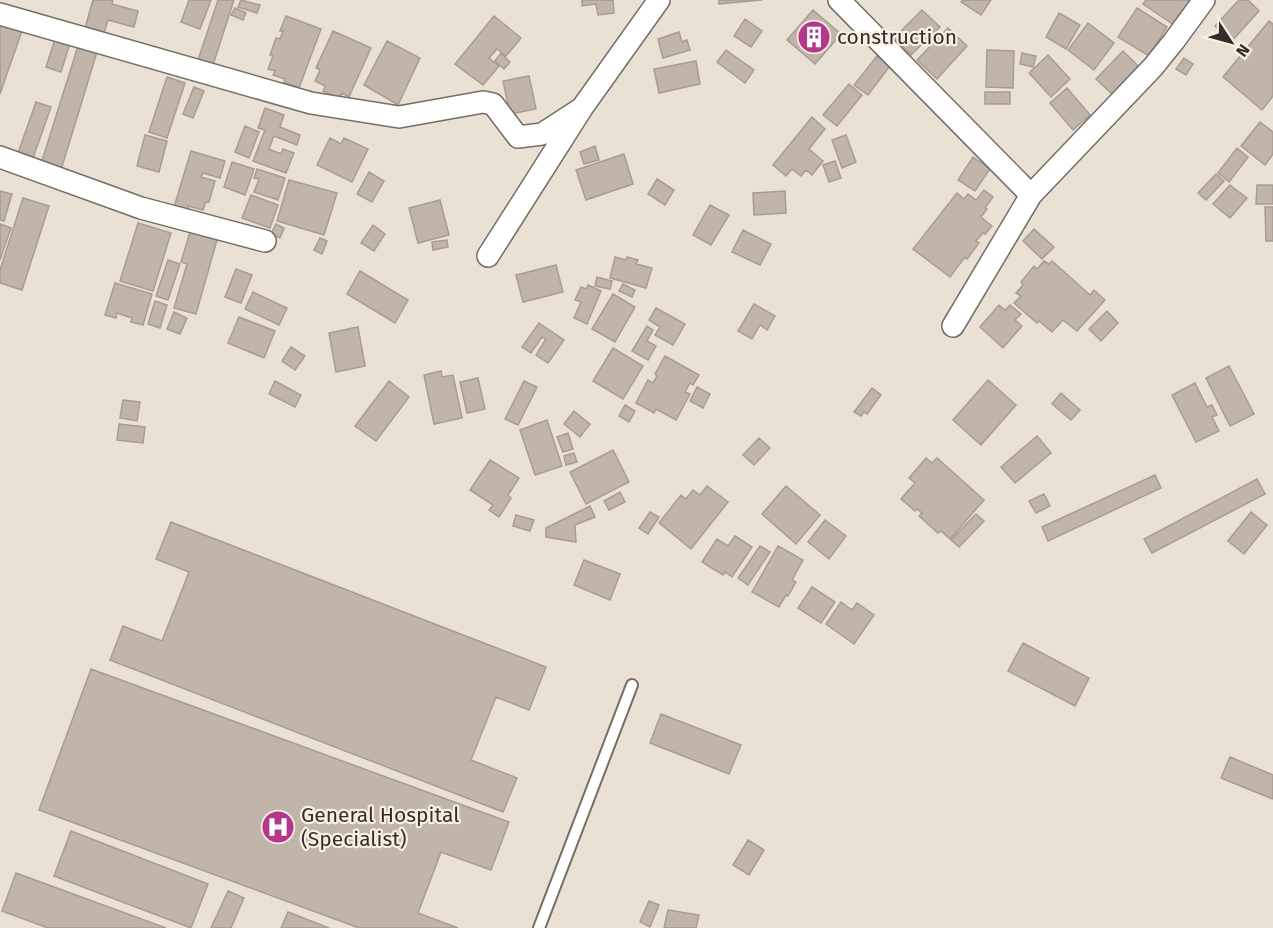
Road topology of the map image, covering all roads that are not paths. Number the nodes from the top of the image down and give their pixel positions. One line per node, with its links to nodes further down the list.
1 (659, 0): 5 (street)
2 (839, 0): 7 (street)
3 (1204, 0): 7 (street)
4 (0, 14): 5 (street)
5 (582, 108): 9 (street)
6 (0, 158): 8 (street)
7 (1031, 195): 10 (street)
8 (265, 242)
9 (488, 256)
10 (953, 326)
11 (632, 685): 12 (lane)
12 (539, 928)

